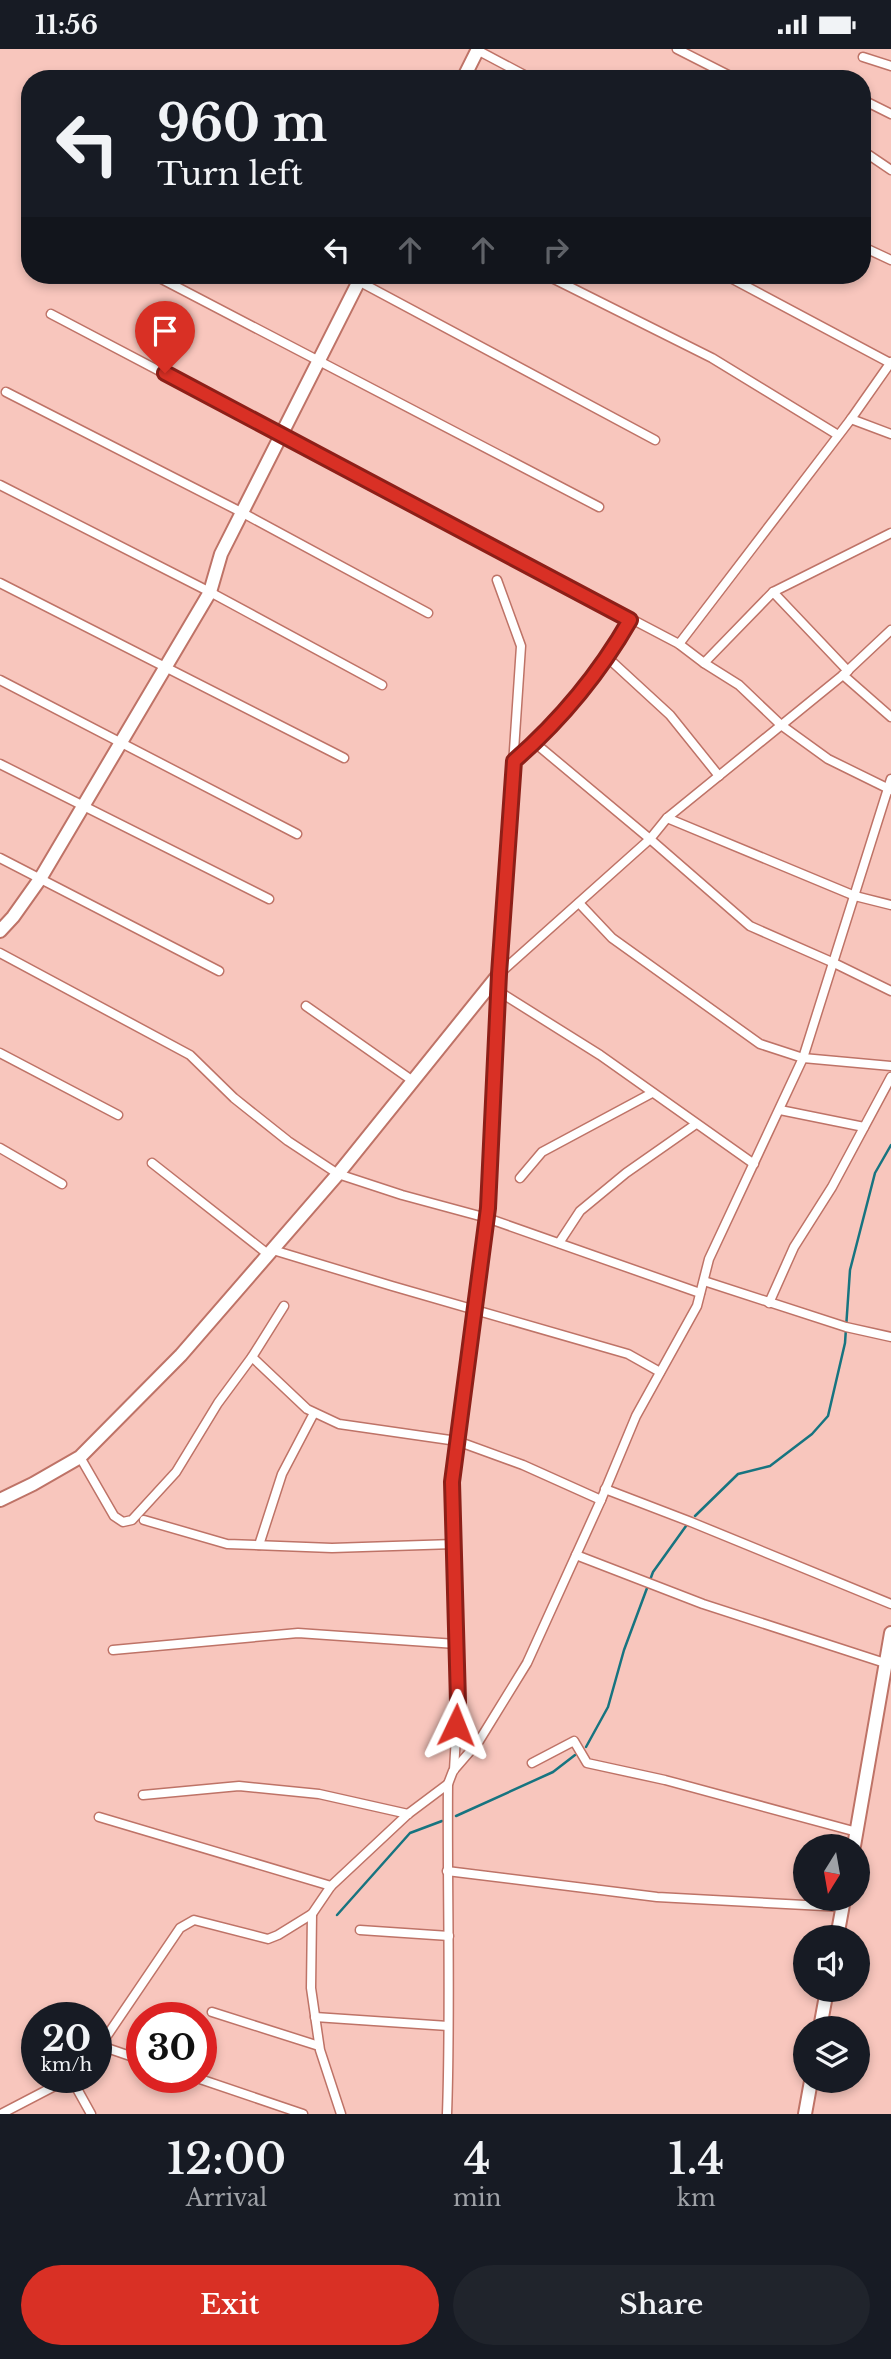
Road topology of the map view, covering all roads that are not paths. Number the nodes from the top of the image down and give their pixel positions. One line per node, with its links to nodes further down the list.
1 (677, 49): 7 (street)
2 (477, 50): 5 (street); 6 (street)
3 (863, 57): 4 (street)
4 (891, 66)
5 (467, 70)
6 (515, 70)
7 (718, 70)
8 (871, 104): 9 (street)
9 (891, 114)
10 (871, 156): 11 (street)
11 (891, 170)
12 (871, 251): 13 (street)
13 (891, 260)
14 (172, 284): 20 (street)
15 (353, 284): 20 (street)
16 (369, 284): 27 (street)
17 (564, 284): 26 (street)
18 (742, 284): 21 (street)
19 (51, 314): 24 (street)
20 (320, 360): 24 (street); 29 (street)
21 (890, 362): 23 (street)
22 (6, 392): 30 (street)
23 (851, 419): 25 (street); 26 (street)
24 (280, 433): 30 (street); 37 (street)
25 (891, 434)
26 (838, 435): 39 (street)
27 (655, 440)
28 (0, 485): 34 (street)
29 (599, 507)
30 (241, 512): 34 (street); 36 (street)
31 (891, 533): 35 (street)
32 (496, 580): 51 (street)
33 (0, 583): 42 (street)
34 (209, 591): 42 (street); 45 (street)
35 (773, 592): 41 (street); 43 (street)
36 (428, 613)
37 (630, 620): 39 (street); 40 (street)
38 (891, 630): 43 (street)
39 (680, 644): 41 (street)
40 (608, 658): 49 (street); 53 (street)
41 (704, 663): 47 (street)
42 (165, 666): 48 (street); 50 (street)
43 (846, 673): 46 (street); 47 (street)
44 (0, 680): 48 (street)
45 (382, 685)
46 (891, 717)
47 (781, 725): 53 (street); 55 (street)
48 (121, 742): 56 (street); 58 (street)
49 (535, 743): 51 (street); 59 (street)
50 (344, 758)
51 (514, 761): 70 (street)
52 (0, 764): 56 (street)
53 (719, 776): 57 (street)
54 (891, 779): 55 (street)
55 (889, 789): 62 (street)
56 (83, 806): 61 (street); 63 (street)
57 (667, 818): 59 (street); 62 (street)
58 (297, 834)
59 (650, 839): 64 (street); 68 (street)
60 (0, 858): 61 (street)
61 (40, 879): 66 (street); 69 (street)
62 (855, 896): 65 (street); 68 (street)
63 (269, 899)
64 (579, 903): 70 (street); 75 (street)
65 (891, 905)
66 (0, 931)
67 (0, 953): 87 (street)
68 (834, 963): 72 (street); 75 (street)
69 (219, 971)
70 (499, 974): 71 (street); 78 (street)
71 (498, 991): 79 (street); 90 (street)
72 (891, 991)
73 (306, 1006): 78 (street)
74 (0, 1053): 81 (street)
75 (803, 1058): 76 (street); 80 (street)
76 (891, 1066)
77 (891, 1077): 83 (street)
78 (413, 1081): 87 (street)
79 (652, 1093): 82 (street); 88 (street)
80 (780, 1110): 83 (street); 86 (street)
81 (118, 1115)
82 (696, 1124): 86 (street); 91 (street)
83 (864, 1127): 95 (street)
84 (0, 1148): 89 (street)
85 (152, 1163): 92 (street)
86 (754, 1164): 93 (street)
87 (338, 1174): 90 (street); 92 (street)
88 (520, 1178)
89 (62, 1184)
90 (487, 1218): 91 (street); 97 (street)
91 (559, 1243): 94 (street)
92 (271, 1252): 97 (street); 103 (street)
93 (704, 1281): 94 (street); 95 (street)
94 (701, 1293): 100 (street)
95 (769, 1303): 98 (street)
96 (284, 1306): 99 (street)
97 (475, 1310): 100 (street); 102 (street)
98 (891, 1337)
99 (252, 1357): 101 (street); 103 (street)
100 (660, 1371): 104 (street)
101 (314, 1413): 102 (street); 109 (street)
102 (457, 1441): 106 (street); 108 (street)
103 (80, 1457): 105 (street)
104 (605, 1489): 106 (street); 111 (street)
105 (0, 1500)
106 (601, 1500): 110 (street)
107 (144, 1520): 109 (street)
108 (454, 1544): 109 (street); 113 (street)
109 (259, 1545)
110 (576, 1555): 115 (street); 117 (street)
111 (891, 1604)
112 (891, 1633): 115 (street)
113 (456, 1644): 114 (street); 117 (street)
114 (113, 1650)
115 (888, 1664): 122 (street)
116 (532, 1763): 122 (street)
117 (453, 1771): 118 (street)
118 (448, 1784): 120 (street); 123 (street)
119 (143, 1795): 120 (street)
120 (408, 1814): 124 (street)
121 (99, 1817): 124 (street)
122 (857, 1832)
123 (447, 1871): 125 (street); 128 (street)
124 (331, 1886): 126 (street)
125 (793, 1901)
126 (312, 1914): 130 (street); 132 (street)
127 (360, 1930): 128 (street)
128 (449, 1936): 131 (street)
129 (217, 2014): 133 (street)
130 (315, 2017): 131 (street); 133 (street)
131 (448, 2026): 142 (street)
132 (112, 2030)
133 (319, 2046): 141 (street)
134 (217, 2085): 140 (street)
135 (42, 2093): 138 (street)
136 (79, 2093): 139 (street)
137 (809, 2093): 143 (street)
138 (1, 2114)
139 (91, 2114)
140 (303, 2114)
141 (341, 2114)
142 (447, 2114)
143 (805, 2114)

